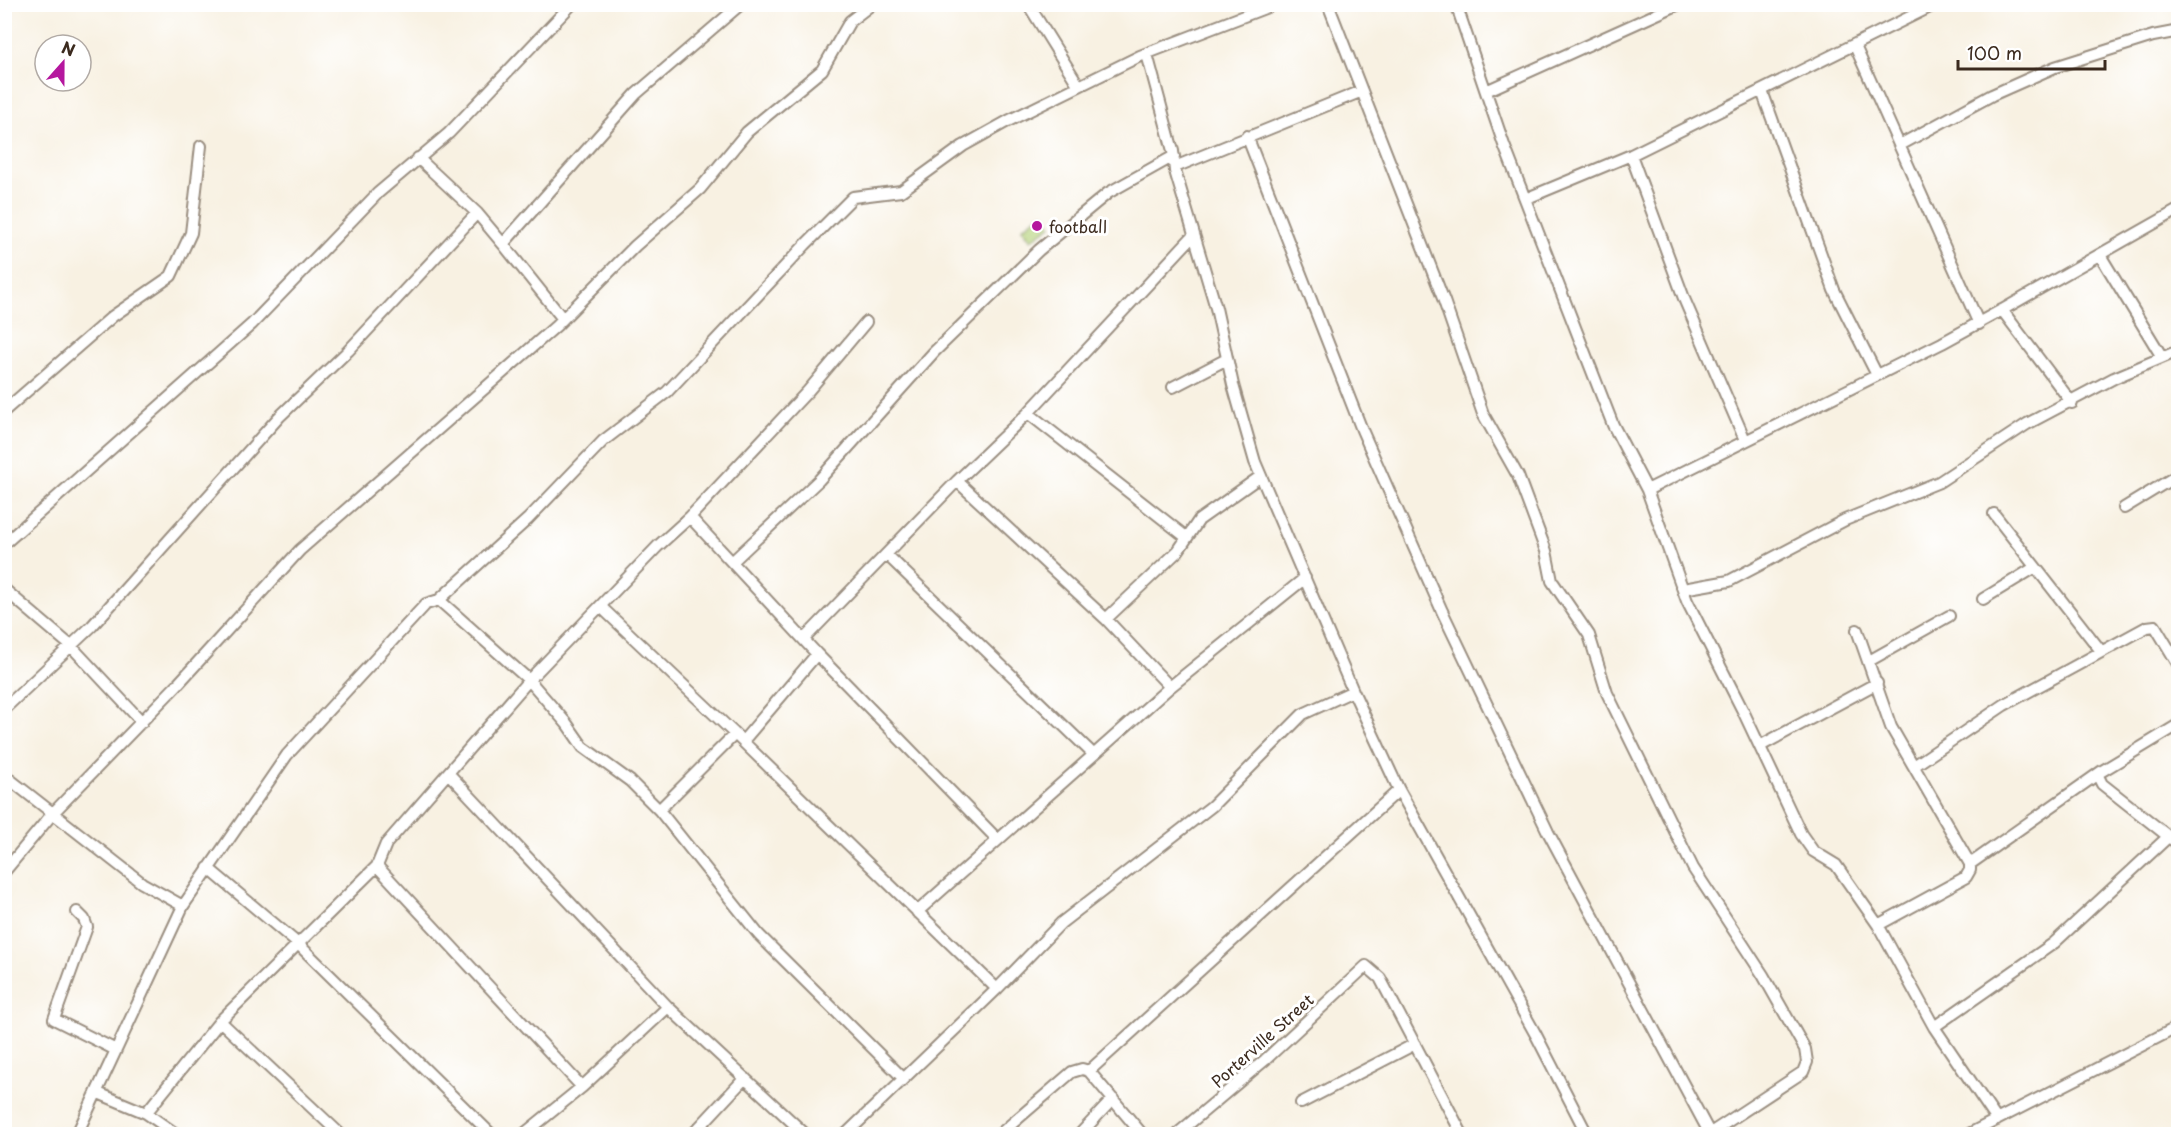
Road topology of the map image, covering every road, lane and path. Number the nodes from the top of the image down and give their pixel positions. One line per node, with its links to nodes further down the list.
1 (572, 4): 21 (street)
2 (741, 4): 27 (street)
3 (872, 4): 30 (street)
4 (1028, 4): 13 (street)
5 (1275, 4): 12 (street)
6 (1328, 4): 14 (street)
7 (1456, 4): 15 (street)
8 (1679, 4): 15 (street)
9 (1936, 4): 11 (street)
10 (2178, 34): 18 (street)
11 (1855, 46): 16 (street); 18 (street)
12 (1147, 54): 13 (street); 22 (street)
13 (1079, 86): 58 (street)
14 (1362, 91): 17 (street); 128 (street)
15 (1486, 91): 23 (street)
16 (1762, 91): 20 (street); 36 (street)
17 (1247, 136): 22 (street); 128 (street)
18 (1900, 145): 32 (street)
19 (201, 146): 39 (street)
20 (1631, 155): 23 (street); 41 (street)
21 (418, 158): 25 (street); 50 (street)
22 (1174, 162): 26 (street); 52 (street)
23 (1525, 199): 45 (street)
24 (2178, 210): 28 (street)
25 (477, 213): 27 (street); 64 (street)
26 (1193, 236): 35 (street); 40 (street)
27 (503, 244): 30 (street)
28 (2100, 255): 29 (street); 34 (street)
29 (2002, 310): 32 (street); 38 (street)
30 (563, 319): 74 (street)
31 (866, 322): 48 (street)
32 (1979, 324): 36 (street)
33 (2178, 351): 34 (street)
34 (2162, 357): 38 (street)
35 (1227, 359): 37 (street); 43 (street)
36 (1877, 375): 41 (street)
37 (1173, 387)
38 (2072, 403): 56 (street)
39 (4, 411)
40 (1028, 413): 44 (street); 49 (street)
41 (1745, 440): 45 (street)
42 (2178, 475): 46 (street)
43 (1261, 476): 49 (street); 54 (street)
44 (957, 481): 51 (street); 61 (street)
45 (1647, 490): 56 (street)
46 (2124, 508)
47 (1994, 514): 53 (street)
48 (690, 516): 52 (street); 59 (street)
49 (1186, 537): 61 (street)
50 (4, 544)
51 (887, 555): 63 (street); 78 (street)
52 (732, 562): 63 (street)
53 (2034, 568): 57 (street); 65 (street)
54 (1305, 578): 71 (street); 72 (street)
55 (4, 589): 64 (street)
56 (1683, 590): 77 (street)
57 (1983, 599)
58 (439, 600): 69 (street); 91 (street)
59 (601, 608): 69 (street); 76 (street)
60 (1949, 616): 67 (street)
61 (1106, 619): 71 (street)
62 (1857, 630): 67 (street)
63 (805, 638): 66 (street)
64 (71, 646): 73 (street); 74 (street)
65 (2101, 651): 68 (street); 79 (street)
66 (817, 654): 76 (street); 87 (street)
67 (1869, 661): 70 (street)
68 (2178, 664)
69 (529, 680): 80 (street); 84 (street)
70 (1877, 683): 77 (street); 79 (street)
71 (1170, 687): 78 (street)
72 (1353, 691): 83 (street); 98 (street)
73 (4, 709)
74 (142, 722): 85 (street)
75 (2178, 725): 82 (street)
76 (739, 738): 84 (street); 95 (street)
77 (1760, 746): 96 (street)
78 (1092, 753): 87 (street)
79 (1914, 766): 89 (street)
80 (449, 774): 90 (street); 99 (street)
81 (4, 775): 85 (street)
82 (2097, 776): 86 (street); 89 (street)
83 (1399, 790): 105 (street); 127 (street)
84 (659, 810): 107 (street)
85 (53, 813): 92 (street); 93 (street)
86 (2168, 837): 88 (street); 101 (street)
87 (998, 840): 95 (street)
88 (2178, 844)
89 (1970, 864): 96 (street)
90 (377, 866): 97 (street); 108 (street)
91 (208, 868): 93 (street); 97 (street)
92 (4, 872)
93 (183, 906): 104 (street)
94 (77, 912): 104 (street)
95 (917, 912): 98 (street)
96 (1878, 925): 101 (street)
97 (297, 943): 100 (street); 117 (street)
98 (997, 990): 107 (street)
99 (668, 1007): 106 (street); 108 (street)
100 (220, 1021): 112 (street); 116 (street)
101 (1934, 1027): 113 (street)
102 (2178, 1027): 113 (street)
103 (1415, 1044): 111 (street); 125 (street, Porterville Street); 126 (street)
104 (116, 1050): 109 (street)
105 (1089, 1071): 110 (street); 122 (street)
106 (745, 1078): 119 (street); 120 (street)
107 (903, 1078): 121 (street)
108 (582, 1087): 118 (street)
109 (98, 1093): 112 (street); 114 (street)
110 (1113, 1099): 123 (street); 124 (street)
111 (1301, 1103)
112 (146, 1113): 115 (street)
113 (1997, 1120): 129 (street)
114 (77, 1134)
115 (176, 1134)
116 (339, 1134)
117 (491, 1134)
118 (524, 1134)
119 (693, 1134)
120 (805, 1134)
121 (846, 1134)
122 (1000, 1134)
123 (1080, 1134)
124 (1142, 1134)
125 (1177, 1134)
126 (1462, 1134)
127 (1587, 1134)
128 (1709, 1134)
129 (1969, 1134)

